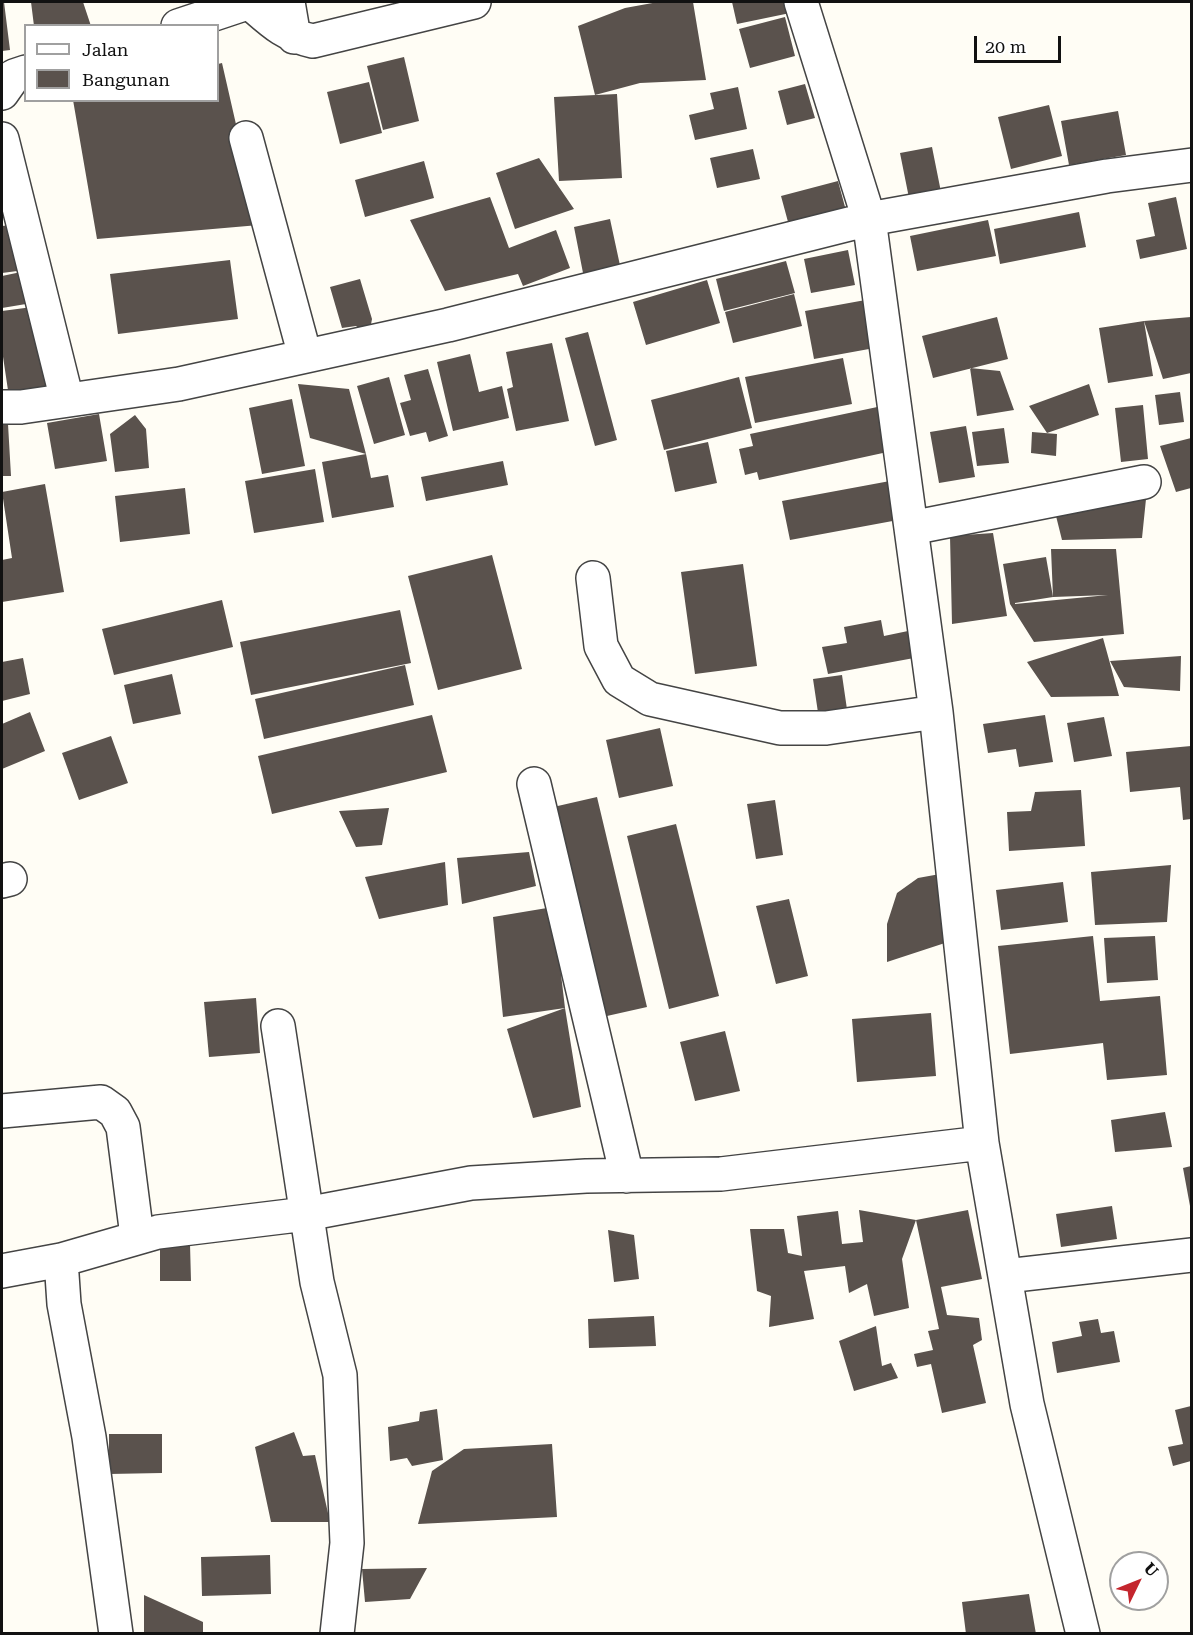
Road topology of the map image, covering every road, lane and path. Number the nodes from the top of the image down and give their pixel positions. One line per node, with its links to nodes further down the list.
1 (249, 2): 5 (street); 6 (street)
2 (288, 2): 6 (street)
3 (474, 2): 6 (street)
4 (801, 2): 12 (street)
5 (184, 24)
6 (294, 37)
7 (24, 73): 8 (street)
8 (2, 93)
9 (246, 138): 13 (street)
10 (2, 139): 14 (street)
11 (1191, 165): 12 (street)
12 (869, 219): 13 (street); 17 (street)
13 (305, 356): 14 (street)
14 (67, 400): 15 (street)
15 (2, 407)
16 (1144, 482): 17 (street)
17 (911, 528): 19 (street)
18 (592, 578): 19 (street)
19 (936, 712): 23 (street)
20 (534, 784): 24 (street)
21 (278, 1026): 25 (street)
22 (2, 1111): 26 (street)
23 (982, 1143): 24 (street); 30 (street)
24 (627, 1176): 25 (street)
25 (306, 1214): 26 (street); 31 (street)
26 (137, 1236): 28 (street)
27 (1191, 1255): 30 (street)
28 (61, 1260): 29 (street); 32 (street)
29 (2, 1271)
30 (1006, 1276): 33 (street)
31 (333, 1633)
32 (116, 1634)
33 (1083, 1634)

